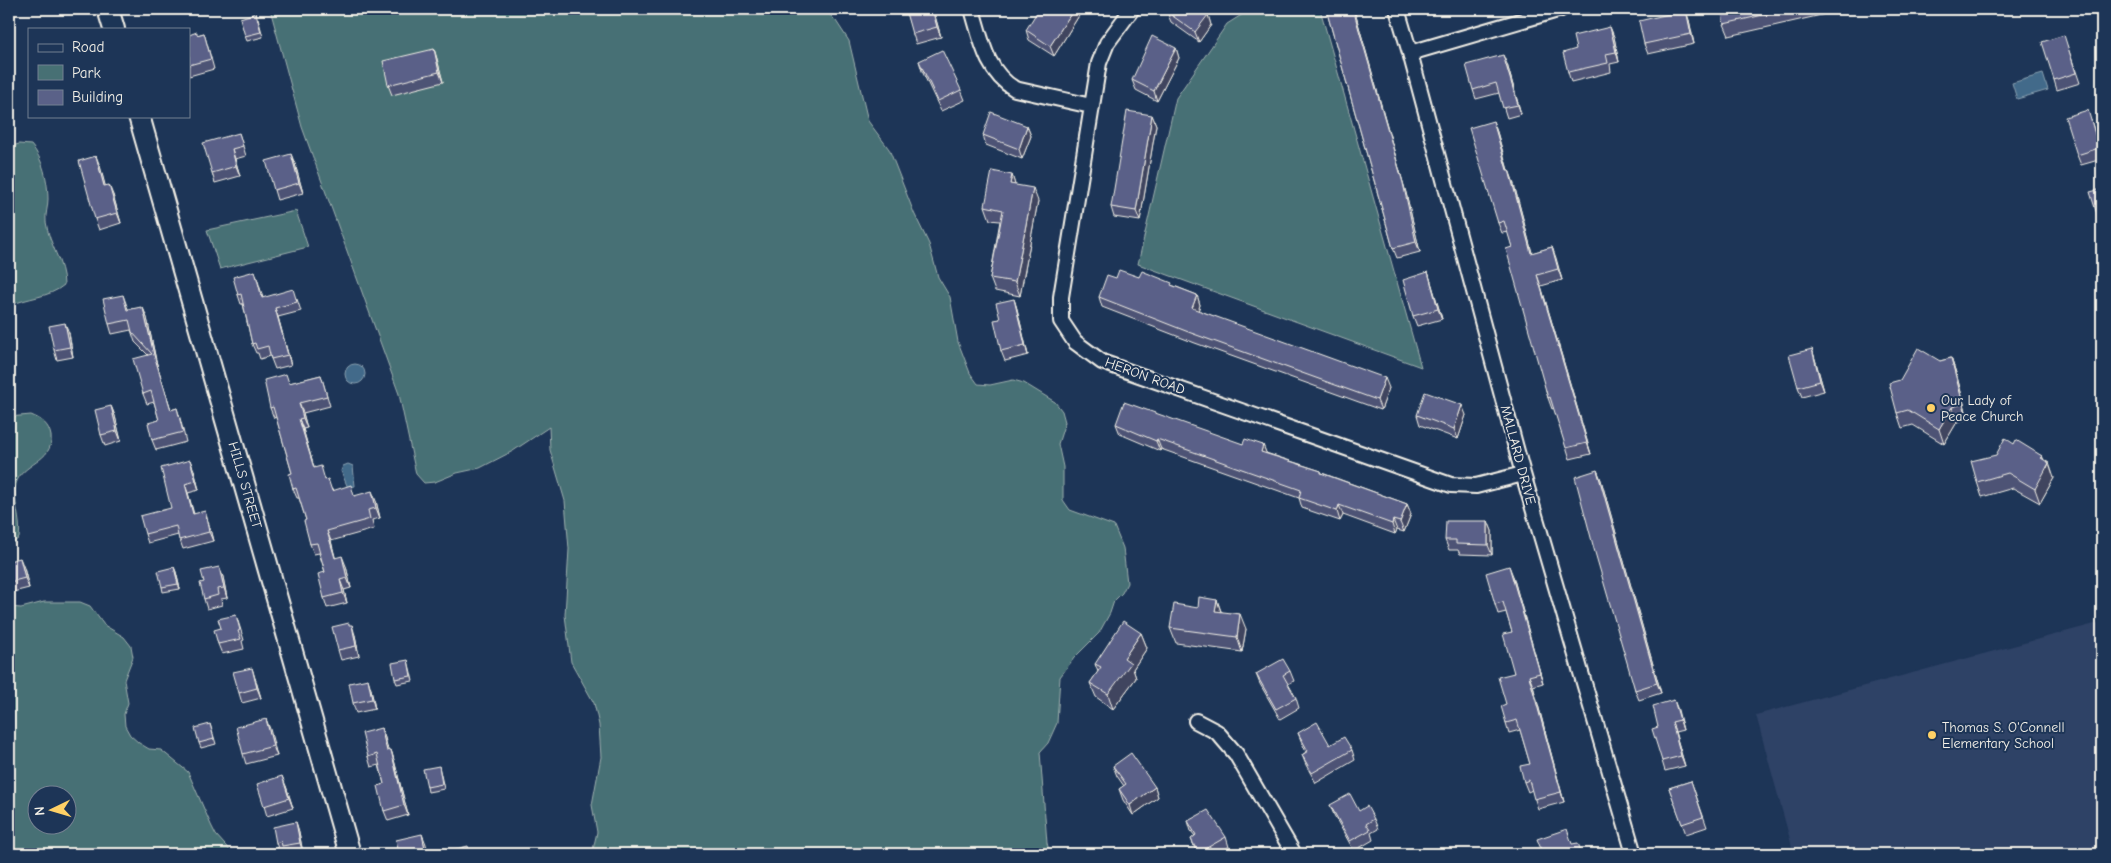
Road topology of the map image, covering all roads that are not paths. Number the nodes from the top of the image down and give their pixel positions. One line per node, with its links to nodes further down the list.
1 (108, 9): 6 (street)
2 (972, 9): 8 (street)
3 (1132, 9): 8 (street, HERON ROAD)
4 (1397, 9): 7 (street)
5 (1561, 9): 7 (street)
6 (114, 28)
7 (1410, 53): 10 (street, MALLARD DRIVE)
8 (1091, 106): 10 (street, HERON ROAD)
9 (140, 118): 12 (street, HILLS STREET)
10 (1523, 474): 14 (street, MALLARD DRIVE)
11 (1196, 721): 13 (street)
12 (350, 854)
13 (1294, 854)
14 (1634, 854)

